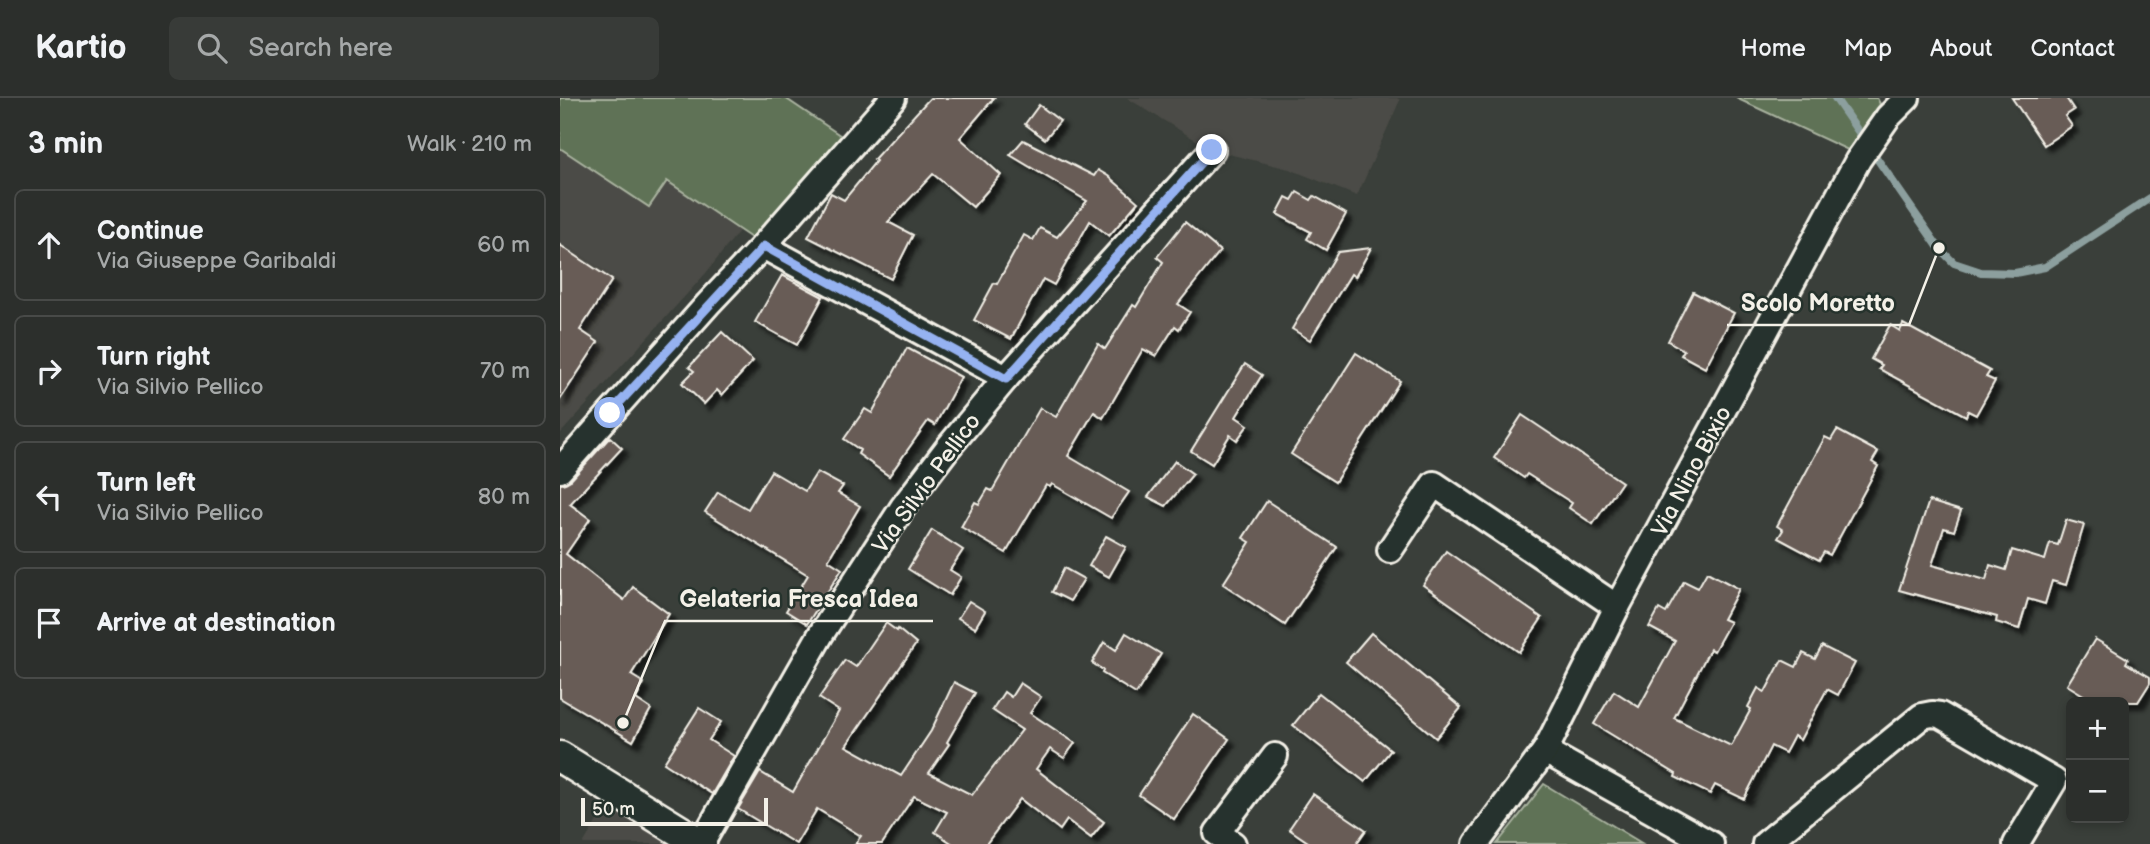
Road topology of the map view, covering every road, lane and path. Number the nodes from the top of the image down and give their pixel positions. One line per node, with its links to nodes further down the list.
1 (893, 98): 4 (street)
2 (1907, 98): 8 (street, Via Nino Bixio)
3 (1212, 150): 5 (street, Via Silvio Pellico)
4 (764, 246): 5 (street); 6 (street)
5 (1006, 379): 12 (street, Via Silvio Pellico)
6 (560, 470)
7 (1390, 550): 8 (street)
8 (1616, 607): 9 (street, Via Nino Bixio)
9 (1545, 751): 14 (street, Via Nino Bixio); 15 (street)
10 (1275, 756): 13 (street)
11 (560, 757): 12 (main road)
12 (701, 844)
13 (1233, 844)
14 (1476, 844)
15 (1711, 844)
16 (1765, 844): 17 (street)
17 (2016, 844)

